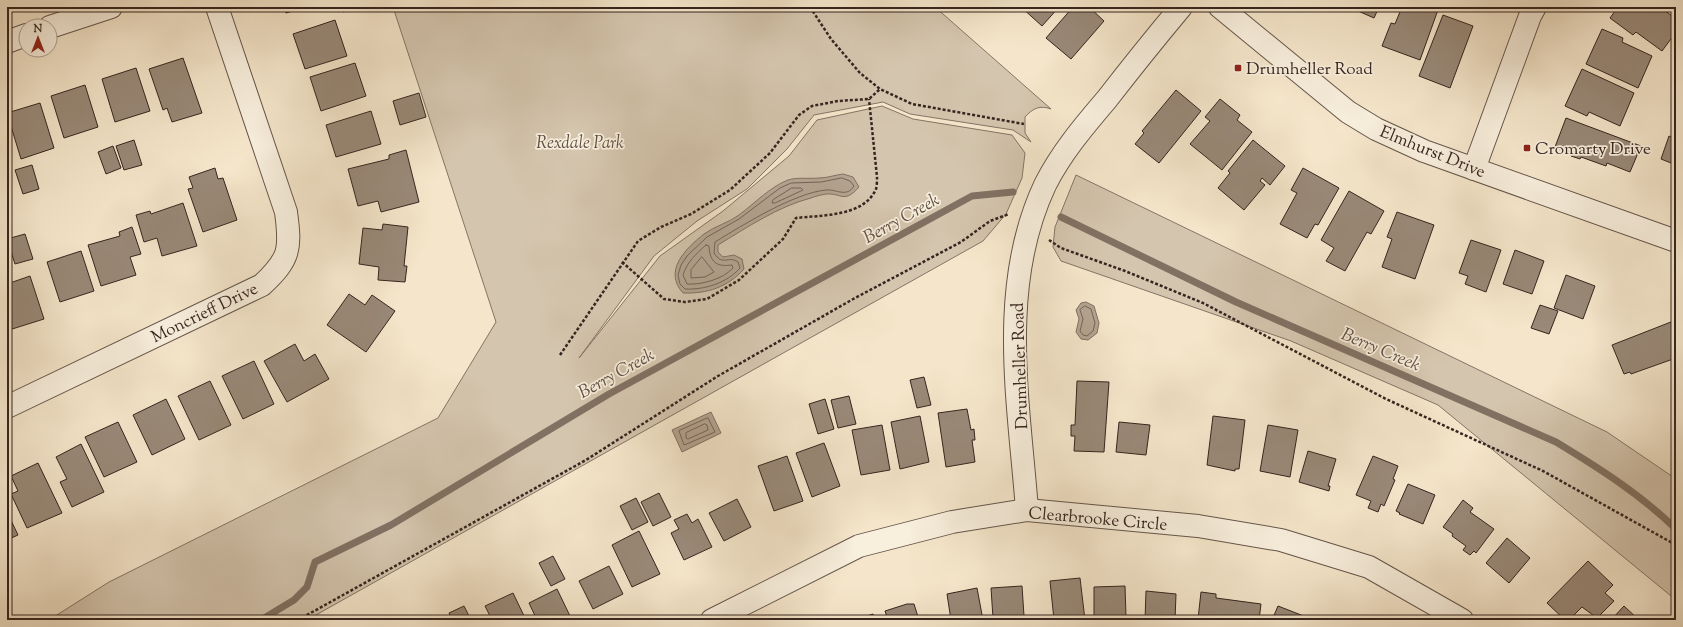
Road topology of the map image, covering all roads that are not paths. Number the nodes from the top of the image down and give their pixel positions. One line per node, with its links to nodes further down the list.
1 (111, 7): 6 (street)
2 (217, 7): 11 (street, Moncrieff Drive)
3 (1181, 7): 12 (street, Drumheller Road)
4 (1220, 7): 9 (street, Elmhurst Drive)
5 (1535, 7): 9 (street)
6 (58, 24)
7 (18, 38): 8 (street)
8 (7, 42)
9 (1474, 169): 10 (street, Elmhurst Drive)
10 (1676, 241)
11 (7, 407)
12 (1027, 510): 13 (street, Clearbrooke Circle); 14 (street, Clearbrooke Circle)
13 (712, 620)
14 (1462, 620)

